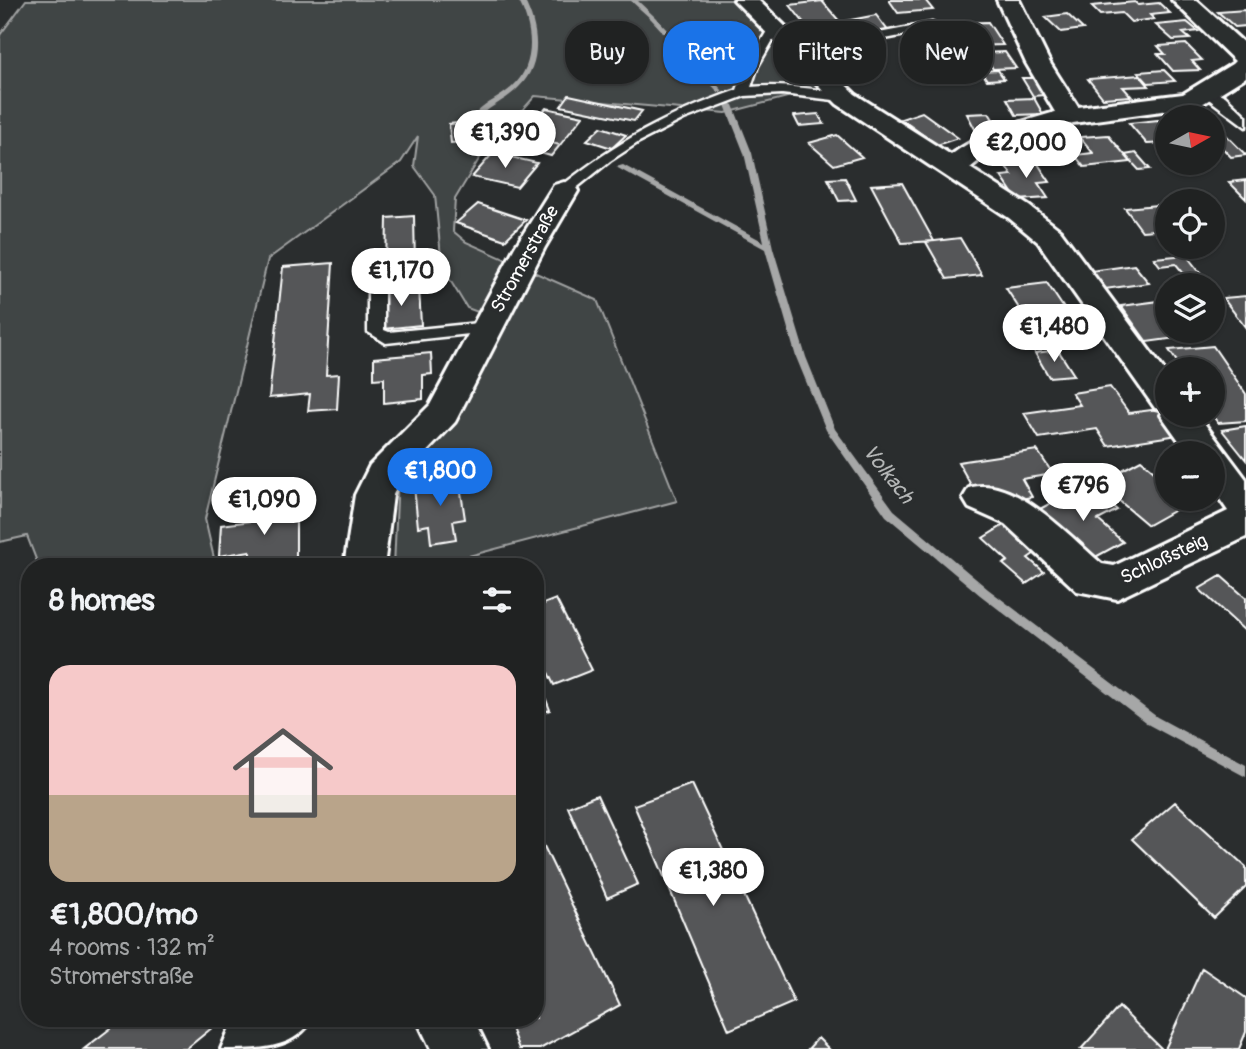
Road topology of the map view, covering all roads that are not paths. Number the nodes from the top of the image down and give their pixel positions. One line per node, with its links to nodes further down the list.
1 (745, 0): 4 (street)
2 (1008, 0): 11 (street)
3 (1183, 0): 6 (street)
4 (773, 27)
5 (773, 30): 9 (lane)
6 (1246, 60): 8 (street)
7 (831, 84): 10 (street)
8 (1206, 90): 11 (street); 12 (lane)
9 (743, 92): 10 (lane, Stromerstraße); 14 (lane, Stromerstraße)
10 (846, 99): 13 (street)
11 (1070, 116): 13 (street)
12 (1246, 123)
13 (951, 169): 17 (street)
14 (564, 191): 16 (street, Stromerstraße)
15 (376, 283): 16 (lane)
16 (488, 327): 22 (street, Stromerstraße)
17 (1155, 382)
18 (1225, 478): 20 (street)
19 (982, 498): 21 (street, Schloßsteig)
20 (1246, 507)
21 (1246, 520)
22 (365, 558)
23 (270, 1027): 25 (street)
24 (448, 1027): 26 (street)
25 (248, 1049)
26 (461, 1049)

